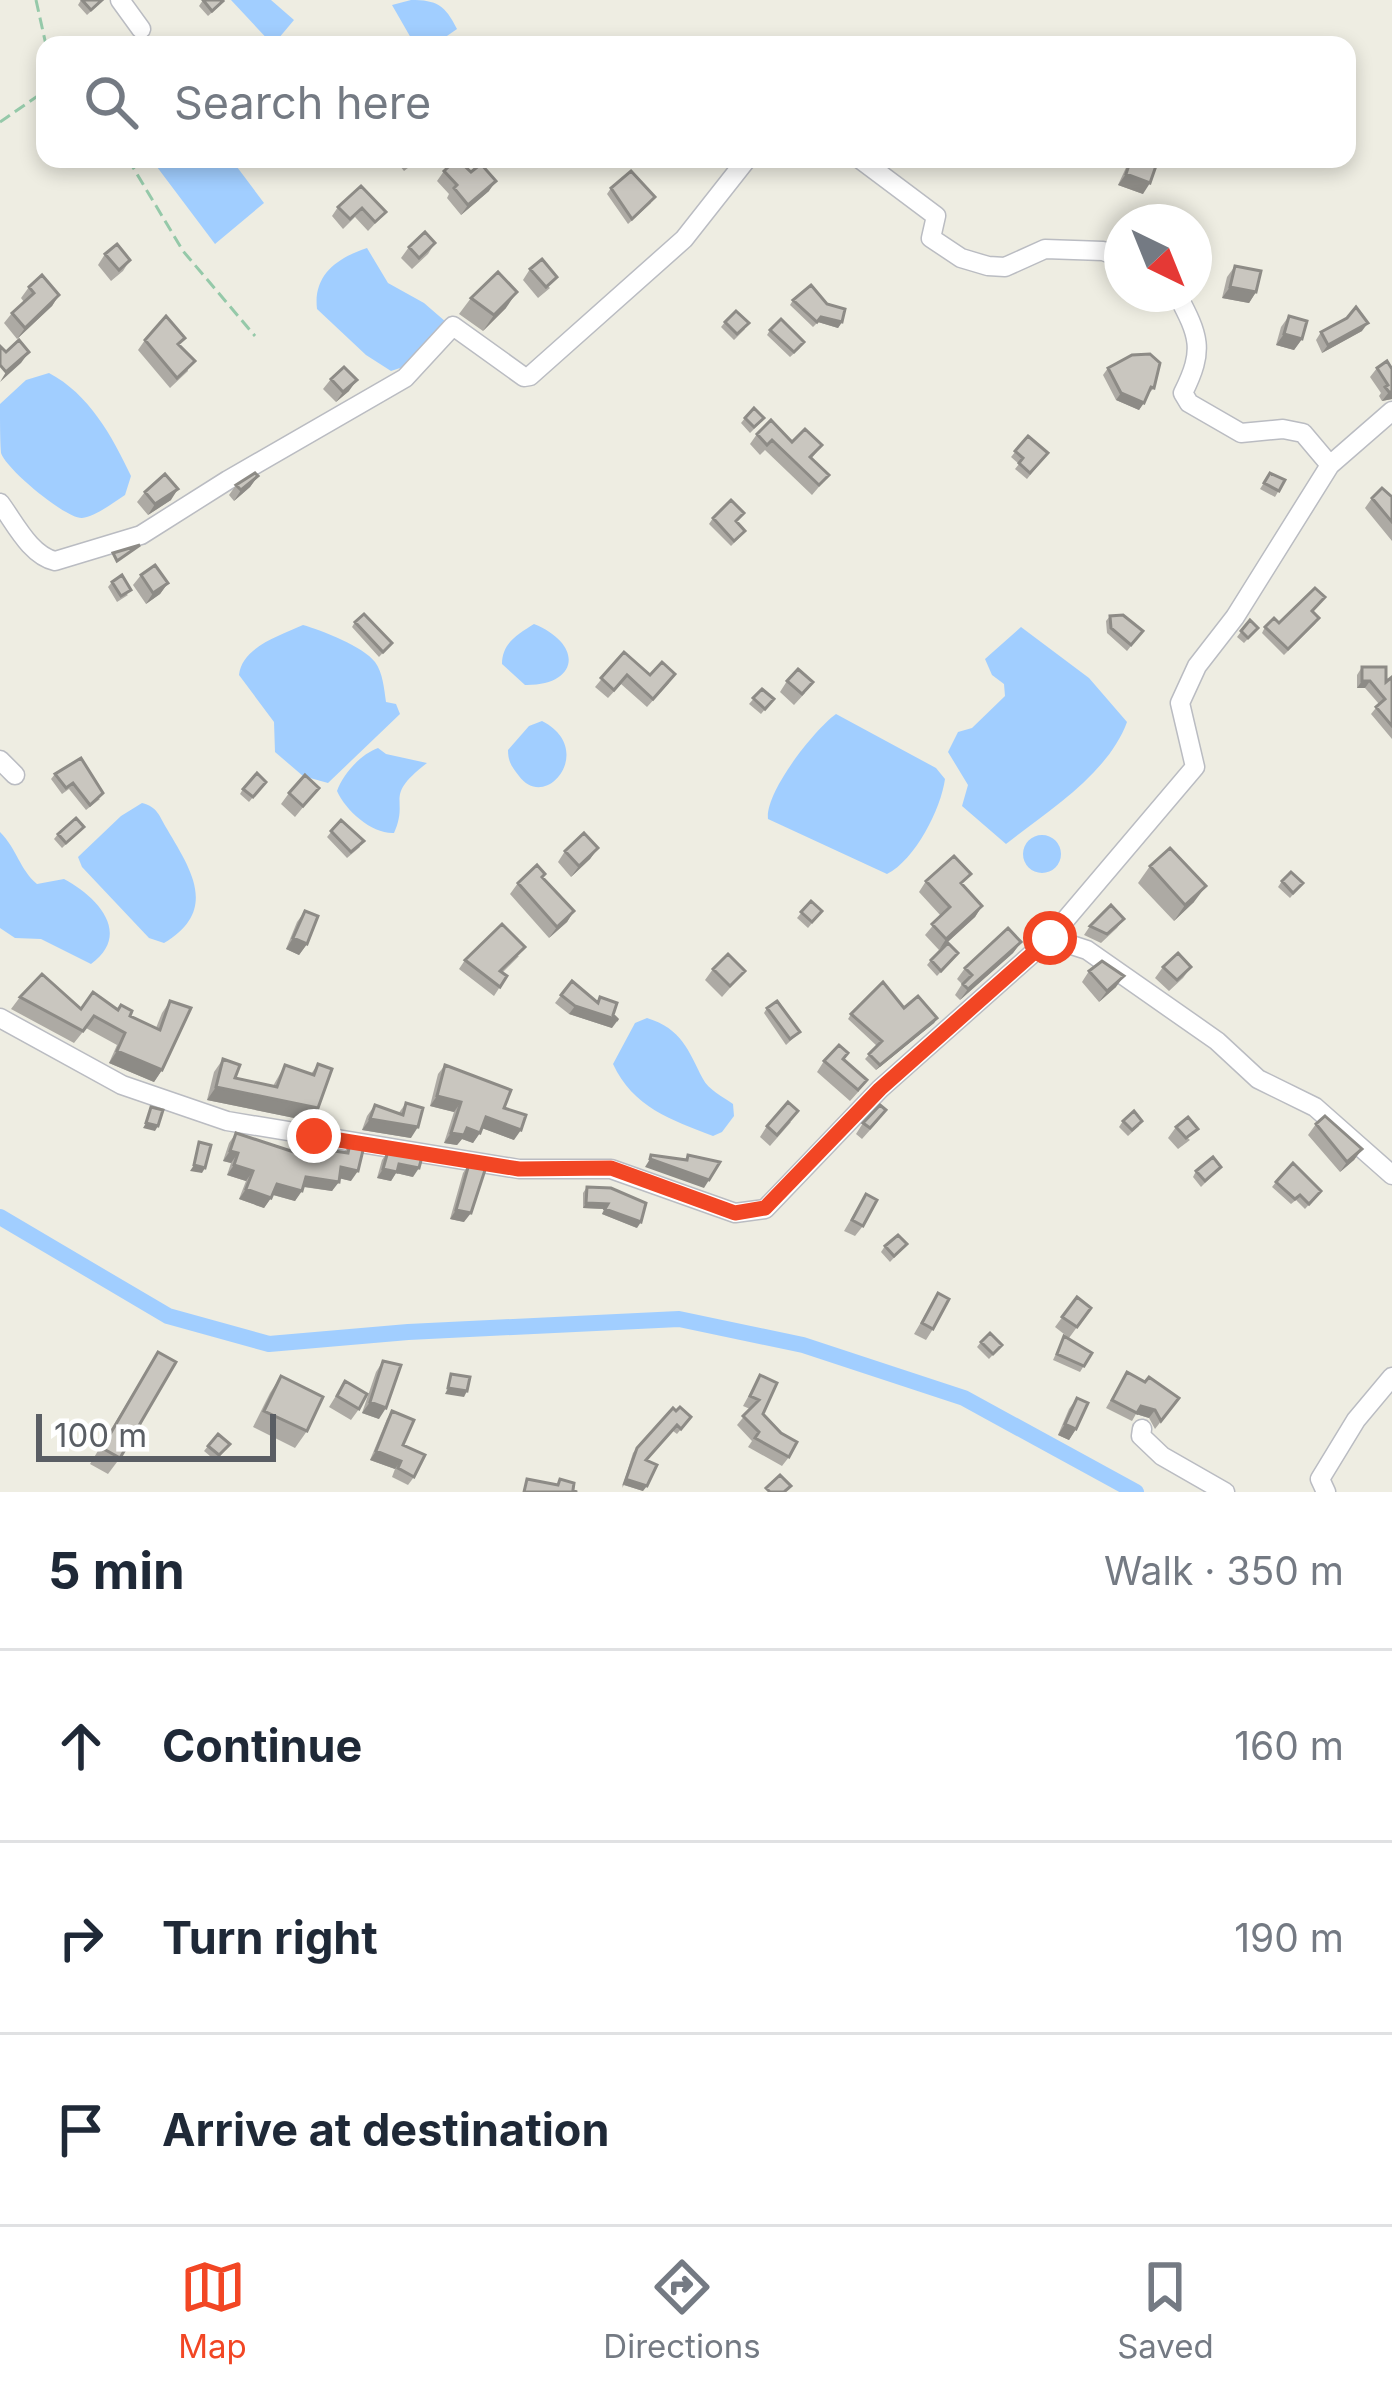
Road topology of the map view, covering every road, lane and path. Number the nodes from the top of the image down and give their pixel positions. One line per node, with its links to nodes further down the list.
1 (37, 0): 4 (path)
2 (120, 0): 3 (street)
3 (142, 29)
4 (44, 36)
5 (36, 97): 6 (path)
6 (0, 122)
7 (133, 168): 12 (path)
8 (740, 168): 15 (street)
9 (873, 168): 10 (street)
10 (1104, 251)
11 (1187, 312): 14 (street)
12 (255, 336)
13 (1392, 411): 14 (street)
14 (1330, 465): 18 (street)
15 (0, 503)
16 (0, 760): 17 (street)
17 (15, 776)
18 (1050, 938): 19 (street); 20 (street)
19 (0, 1018)
20 (1392, 1175)
21 (1392, 1377): 24 (street)
22 (1142, 1429): 23 (street)
23 (1225, 1492)
24 (1326, 1492)

